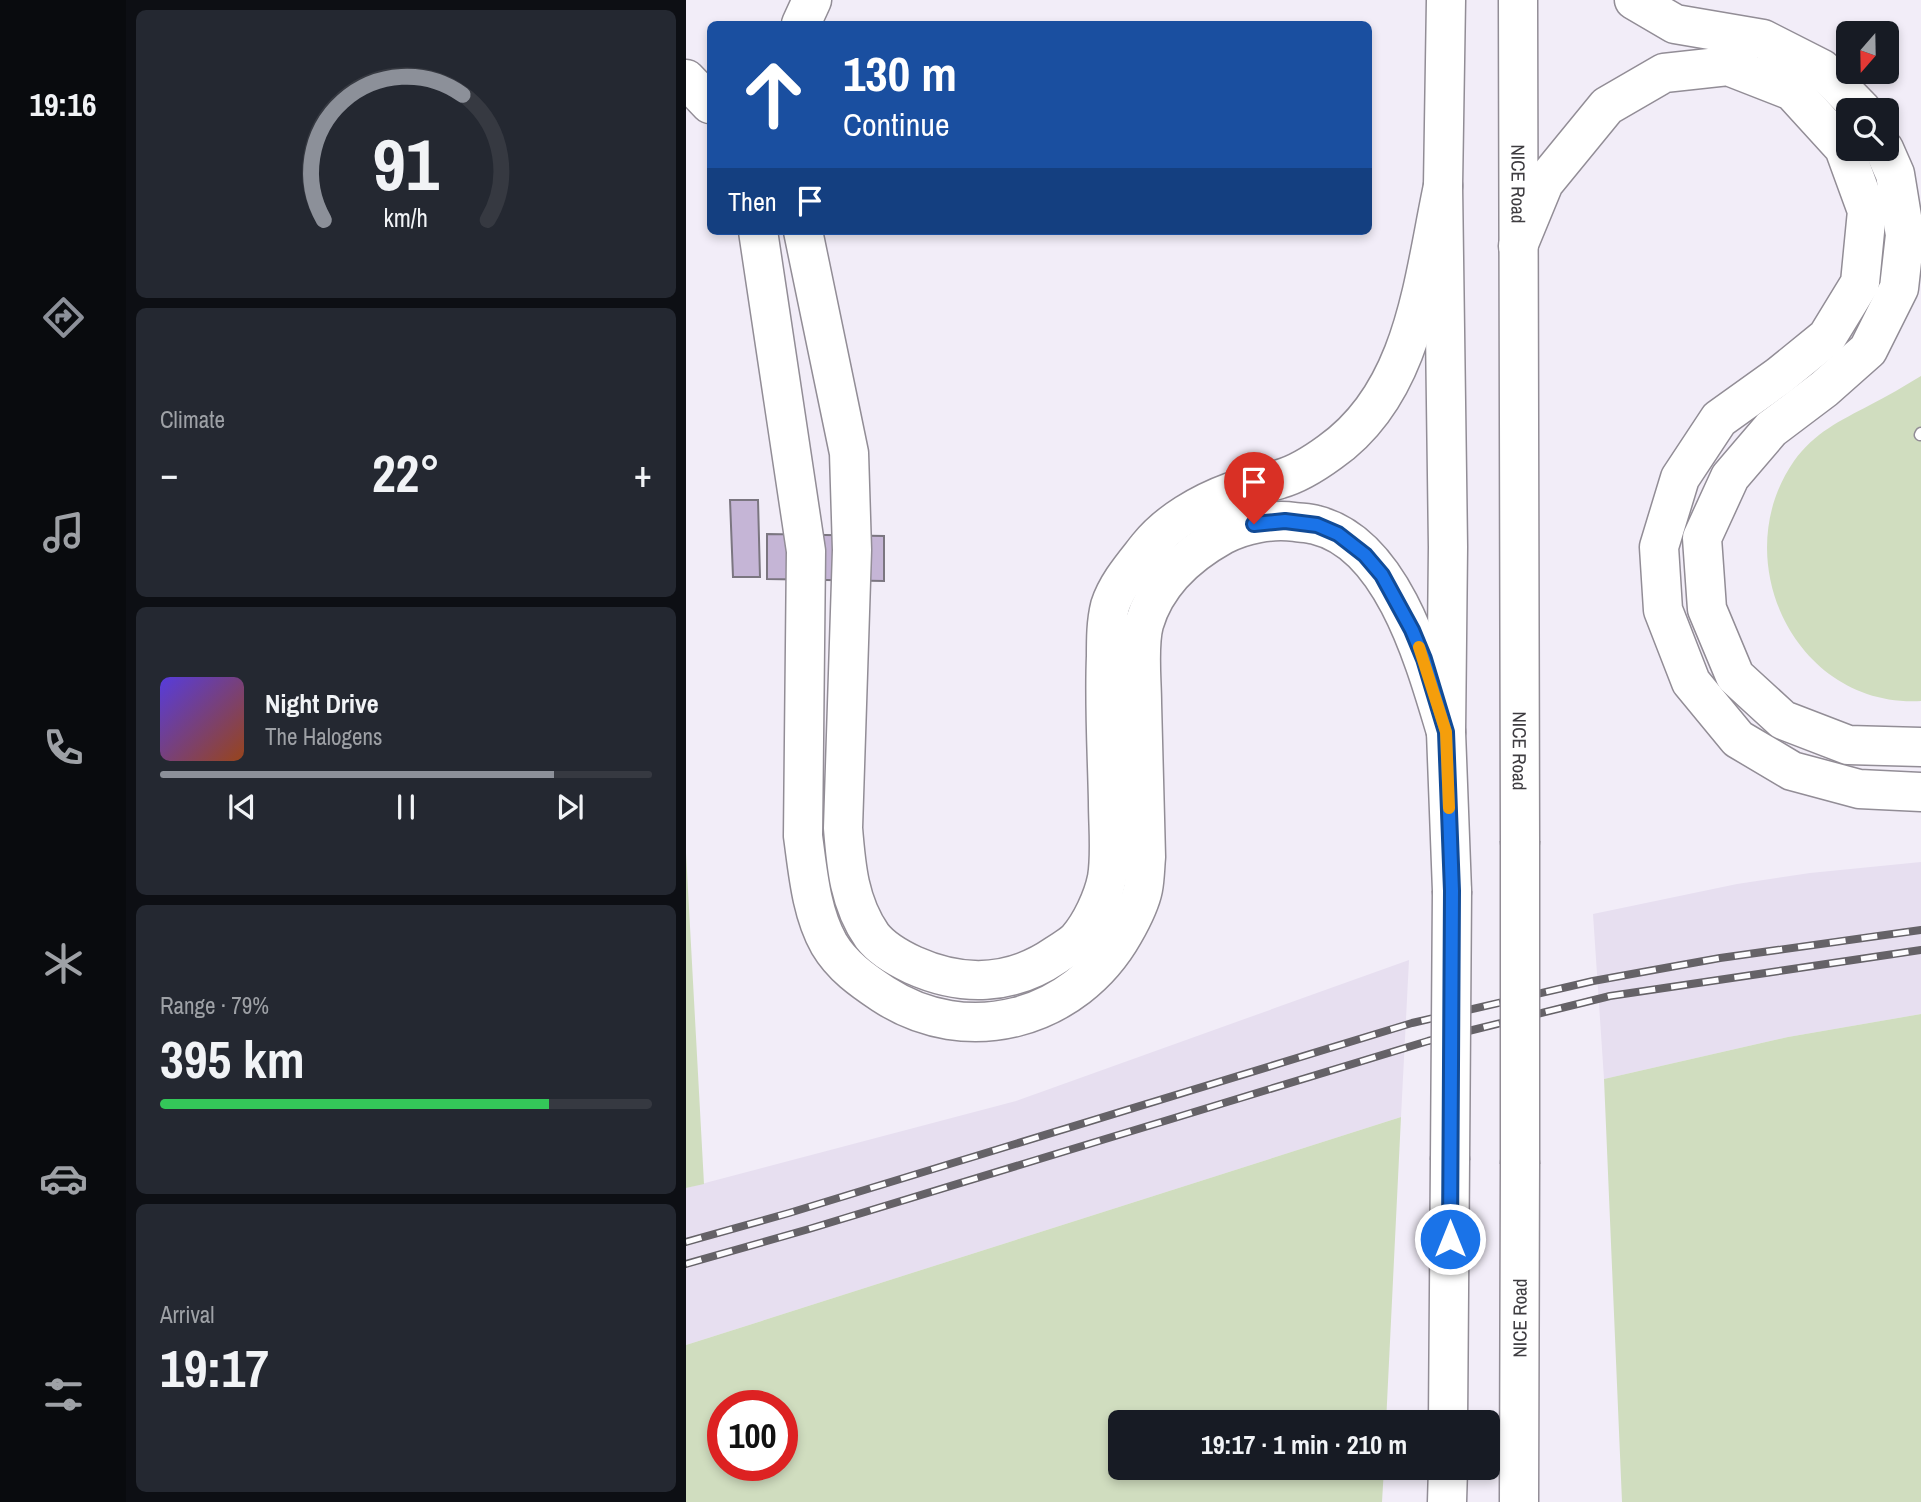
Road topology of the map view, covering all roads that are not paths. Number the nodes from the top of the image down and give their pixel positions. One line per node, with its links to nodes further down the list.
1 (812, 0): 5 (highway)
2 (1446, 0): 10 (highway)
3 (1518, 0): 13 (highway, NICE Road)
4 (1634, 0): 7 (highway)
5 (802, 21)
6 (686, 79): 8 (highway)
7 (1850, 98)
8 (707, 101)
9 (1889, 161): 15 (highway)
10 (1443, 186): 12 (highway); 14 (highway)
11 (759, 235): 14 (highway)
12 (804, 235)
13 (1518, 246): 16 (highway); 20 (highway, NICE Road, bridge)
14 (1446, 732): 17 (highway, bridge)
15 (1921, 747)
16 (1921, 792)
17 (1448, 1410)
18 (1448, 1480): 19 (highway)
19 (1447, 1502)
20 (1519, 1502)

